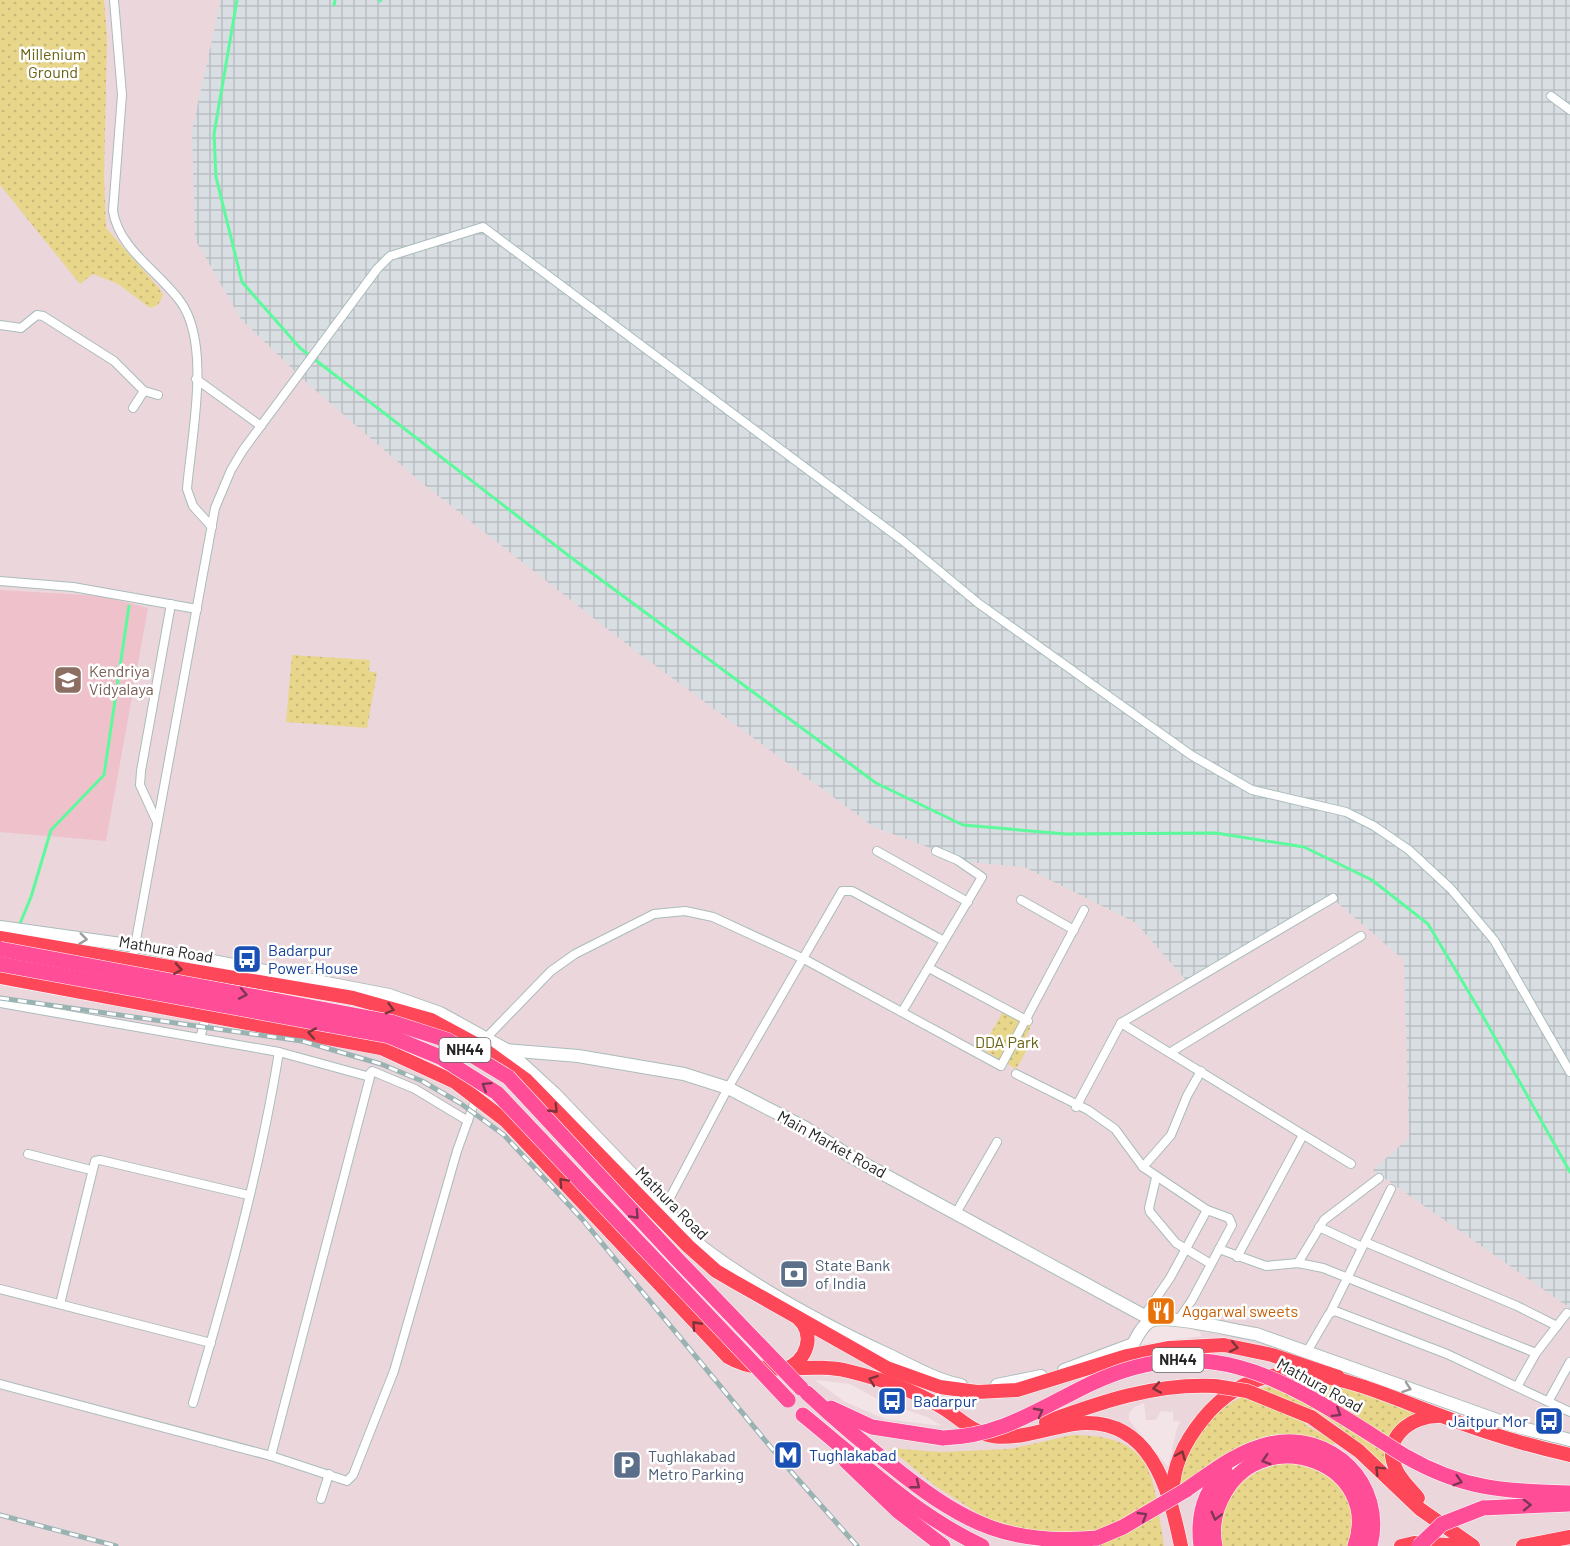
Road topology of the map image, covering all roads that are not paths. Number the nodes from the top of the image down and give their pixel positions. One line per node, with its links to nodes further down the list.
1 (114, 0): 5 (street)
2 (1551, 96): 3 (street)
3 (1570, 110)
4 (0, 325): 6 (street)
5 (196, 378): 9 (street); 10 (street)
6 (144, 391): 7 (street); 8 (street)
7 (158, 395)
8 (133, 408)
9 (261, 426): 10 (street); 44 (street)
10 (212, 527): 13 (street)
11 (0, 581): 12 (street)
12 (171, 604): 13 (street); 14 (street)
13 (197, 609): 14 (street)
14 (157, 822): 25 (street)
15 (877, 851): 19 (street)
16 (936, 851): 19 (street)
17 (1333, 898): 37 (street)
18 (1021, 900): 21 (street)
19 (968, 902): 24 (street)
20 (1084, 910): 21 (street)
21 (1074, 930): 36 (street)
22 (1361, 936): 42 (street)
23 (6, 937): 25 (street, one-way to 25); 26 (main road, Mathura Road); 91 (highway, Mathura Road / NH44, one-way to 91, bridge)
24 (944, 941): 27 (street); 29 (street)
25 (135, 946): 28 (street); 30 (street)
26 (84, 953): 28 (main road, Mathura Road); 32 (main road)
27 (804, 959): 34 (street); 39 (street); 47 (street)
28 (132, 962): 30 (main road, Mathura Road, one-way to 30)
29 (929, 968): 34 (street); 36 (street)
30 (221, 970): 35 (main road); 39 (main road, Mathura Road, one-way to 39)
31 (1, 973): 32 (main road); 95 (highway, NH44, one-way to 31, bridge)
32 (75, 990): 35 (main road)
33 (0, 1003): 38 (street)
34 (902, 1012): 36 (street)
35 (207, 1014): 38 (street); 48 (main road, one-way to 35)
36 (1028, 1021)
37 (1121, 1023): 42 (street); 49 (street)
38 (200, 1038): 41 (street)
39 (486, 1043): 40 (street, Main Market Road); 71 (main road, Mathura Road, one-way to 71)
40 (507, 1050): 47 (street, Main Market Road); 61 (street)
41 (279, 1052): 46 (street); 60 (street)
42 (1171, 1052): 43 (street)
43 (1201, 1071): 51 (street); 55 (street)
44 (1570, 1072)
45 (1016, 1074): 49 (street)
46 (368, 1076): 50 (street); 102 (street)
47 (728, 1088): 61 (street); 63 (street, Main Market Road)
48 (476, 1098): 50 (street); 75 (main road, one-way to 48)
49 (1076, 1107): 55 (street)
50 (468, 1121): 103 (street)
51 (1303, 1135): 54 (street); 68 (street)
52 (997, 1142): 63 (street)
53 (28, 1154): 56 (street)
54 (1351, 1164)
55 (1143, 1167): 57 (street)
56 (92, 1170): 60 (street); 74 (street)
57 (1156, 1178): 62 (street); 67 (street)
58 (1379, 1178): 64 (street)
59 (1391, 1189): 65 (street)
60 (248, 1195): 82 (street)
61 (664, 1209): 83 (street)
62 (1207, 1210): 66 (street); 67 (street)
63 (956, 1213): 79 (street, Main Market Road)
64 (1319, 1227): 65 (street); 69 (street)
65 (1364, 1245): 72 (street); 81 (street)
66 (1219, 1249): 68 (street); 70 (street)
67 (1186, 1250): 70 (street); 79 (street)
68 (1236, 1257): 69 (street)
69 (1298, 1263): 72 (street)
70 (1211, 1264): 80 (street)
71 (716, 1271): 75 (main road); 78 (main road, Mathura Road)
72 (1348, 1277): 76 (street); 85 (street)
73 (0, 1289): 74 (street)
74 (60, 1304): 82 (street)
75 (681, 1309): 87 (main road, one-way to 75)
76 (1331, 1311): 84 (street); 90 (street)
77 (1567, 1313): 81 (street)
78 (794, 1314): 83 (main road, Mathura Road); 87 (main road)
79 (1148, 1318): 80 (street); 83 (street)
80 (1179, 1319): 84 (street)
81 (1557, 1326): 85 (street)
82 (211, 1343): 93 (street)
83 (1130, 1350): 88 (main road, Mathura Road, one-way to 88)
84 (1308, 1350): 99 (street, one-way to 99)
85 (1536, 1353): 90 (street)
86 (1570, 1362): 92 (street)
87 (778, 1370): 97 (main road, one-way to 87)
88 (1338, 1377): 96 (main road); 107 (main road, one-way to 88)
89 (0, 1384): 102 (street)
90 (1518, 1385): 92 (street)
91 (807, 1393): 100 (highway, one-way to 100, bridge); 104 (highway, Mathura Road / NH44, one-way to 104, bridge)
92 (1549, 1400): 94 (street)
93 (193, 1403)
94 (1570, 1412)
95 (803, 1415): 110 (highway, NH44); 111 (highway)
96 (1442, 1416): 98 (main road); 108 (main road)
97 (1022, 1433): 107 (main road); 108 (main road, one-way to 97, bridge)
98 (1506, 1438): 99 (street); 101 (main road)
99 (1570, 1441)
100 (1248, 1451): 113 (highway); 116 (highway)
101 (1570, 1455)
102 (272, 1456): 103 (street)
103 (329, 1474): 105 (street)
104 (1570, 1493)
105 (321, 1499)
106 (1570, 1504): 118 (highway, one-way to 106, bridge)
107 (1174, 1512): 112 (main road)
108 (1438, 1522): 120 (main road)
109 (1557, 1541): 121 (main road)
110 (943, 1546)
111 (982, 1546)
112 (1181, 1546)
113 (1201, 1546)
114 (1215, 1546): 115 (highway, one-way to 114)
115 (1355, 1546)
116 (1370, 1546)
117 (1401, 1546): 119 (main road)
118 (1419, 1546)
119 (1464, 1546)
120 (1473, 1546)
121 (1523, 1546)

